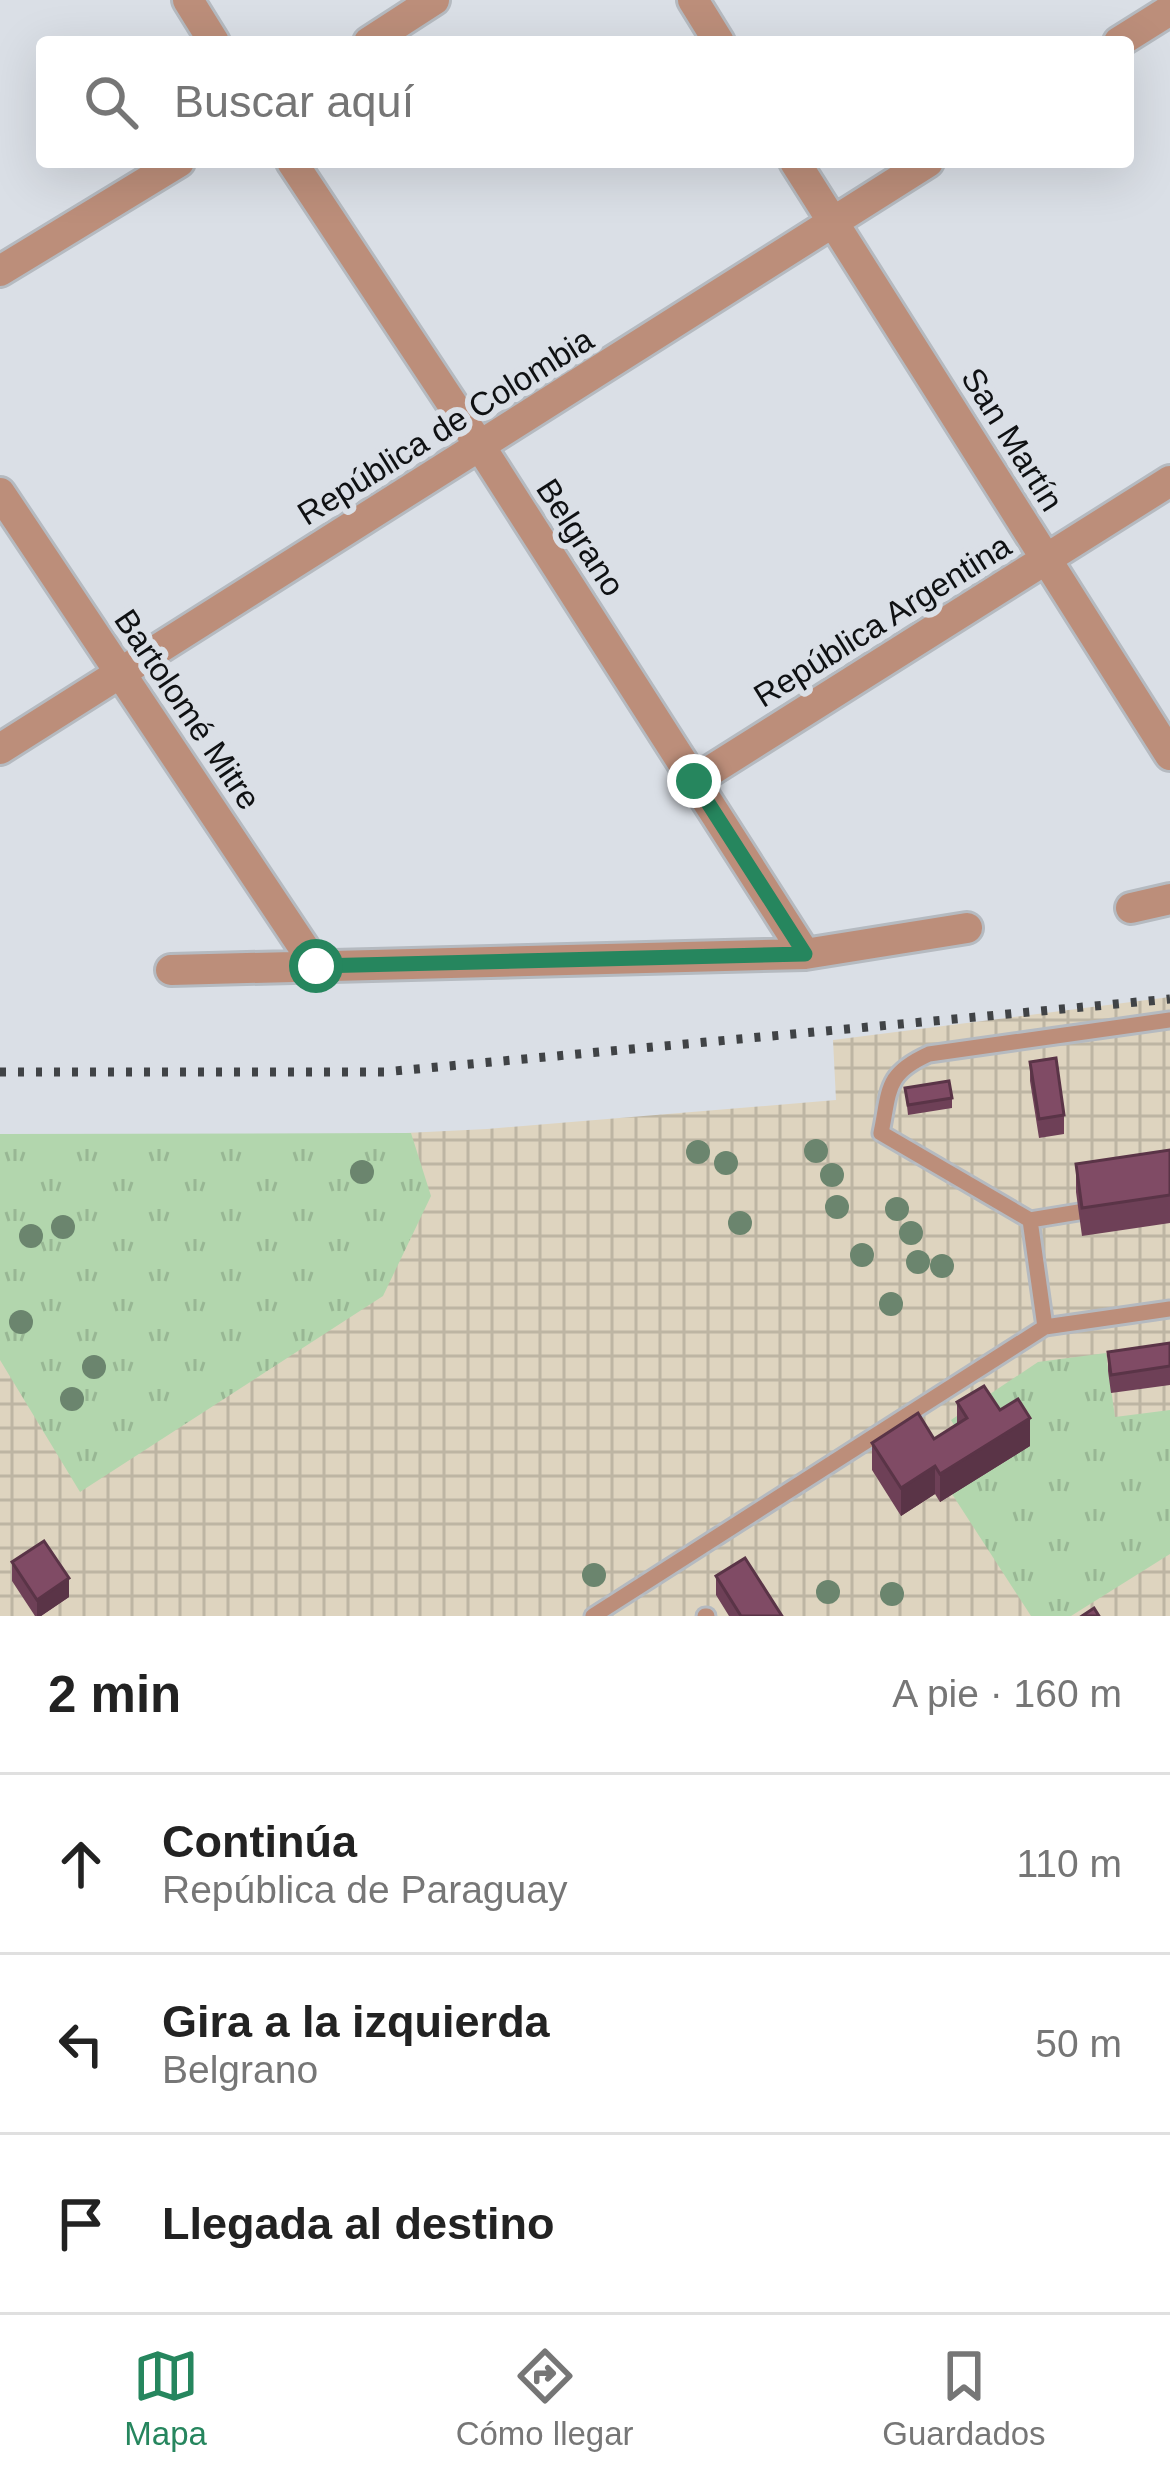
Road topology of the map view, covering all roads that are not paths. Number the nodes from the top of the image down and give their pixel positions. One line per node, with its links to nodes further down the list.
1 (188, 0): 5 (street)
2 (434, 0): 6 (street)
3 (693, 0): 7 (street)
4 (1170, 10): 8 (street)
5 (210, 36)
6 (378, 36)
7 (715, 36)
8 (1128, 36)
9 (169, 168): 14 (street)
10 (296, 168): 15 (street, Belgrano)
11 (799, 168): 13 (street, San Martín)
12 (918, 168): 13 (street, República de Colombia)
13 (833, 222): 15 (street, República de Colombia); 18 (street, San Martín)
14 (0, 271)
15 (479, 446): 19 (street, República de Colombia); 22 (street, Belgrano)
16 (1170, 481): 18 (street, República Argentina)
17 (0, 493): 19 (street, Bartolomé Mitre)
18 (1047, 558): 21 (street, San Martín); 22 (street, República Argentina)
19 (121, 674): 20 (street, República de Colombia); 27 (street, Bartolomé Mitre)
20 (0, 749)
21 (1170, 754)
22 (694, 781): 26 (street, Belgrano)
23 (1170, 899): 24 (street)
24 (1131, 908)
25 (967, 928): 26 (street)
26 (805, 954): 27 (street)
27 (316, 966): 28 (street)
28 (171, 970)
29 (1170, 1020): 31 (lane)
30 (1124, 1205): 31 (lane)
31 (1030, 1220): 33 (lane)
32 (1170, 1309): 33 (lane)
33 (1045, 1328): 34 (lane)
34 (593, 1616)

